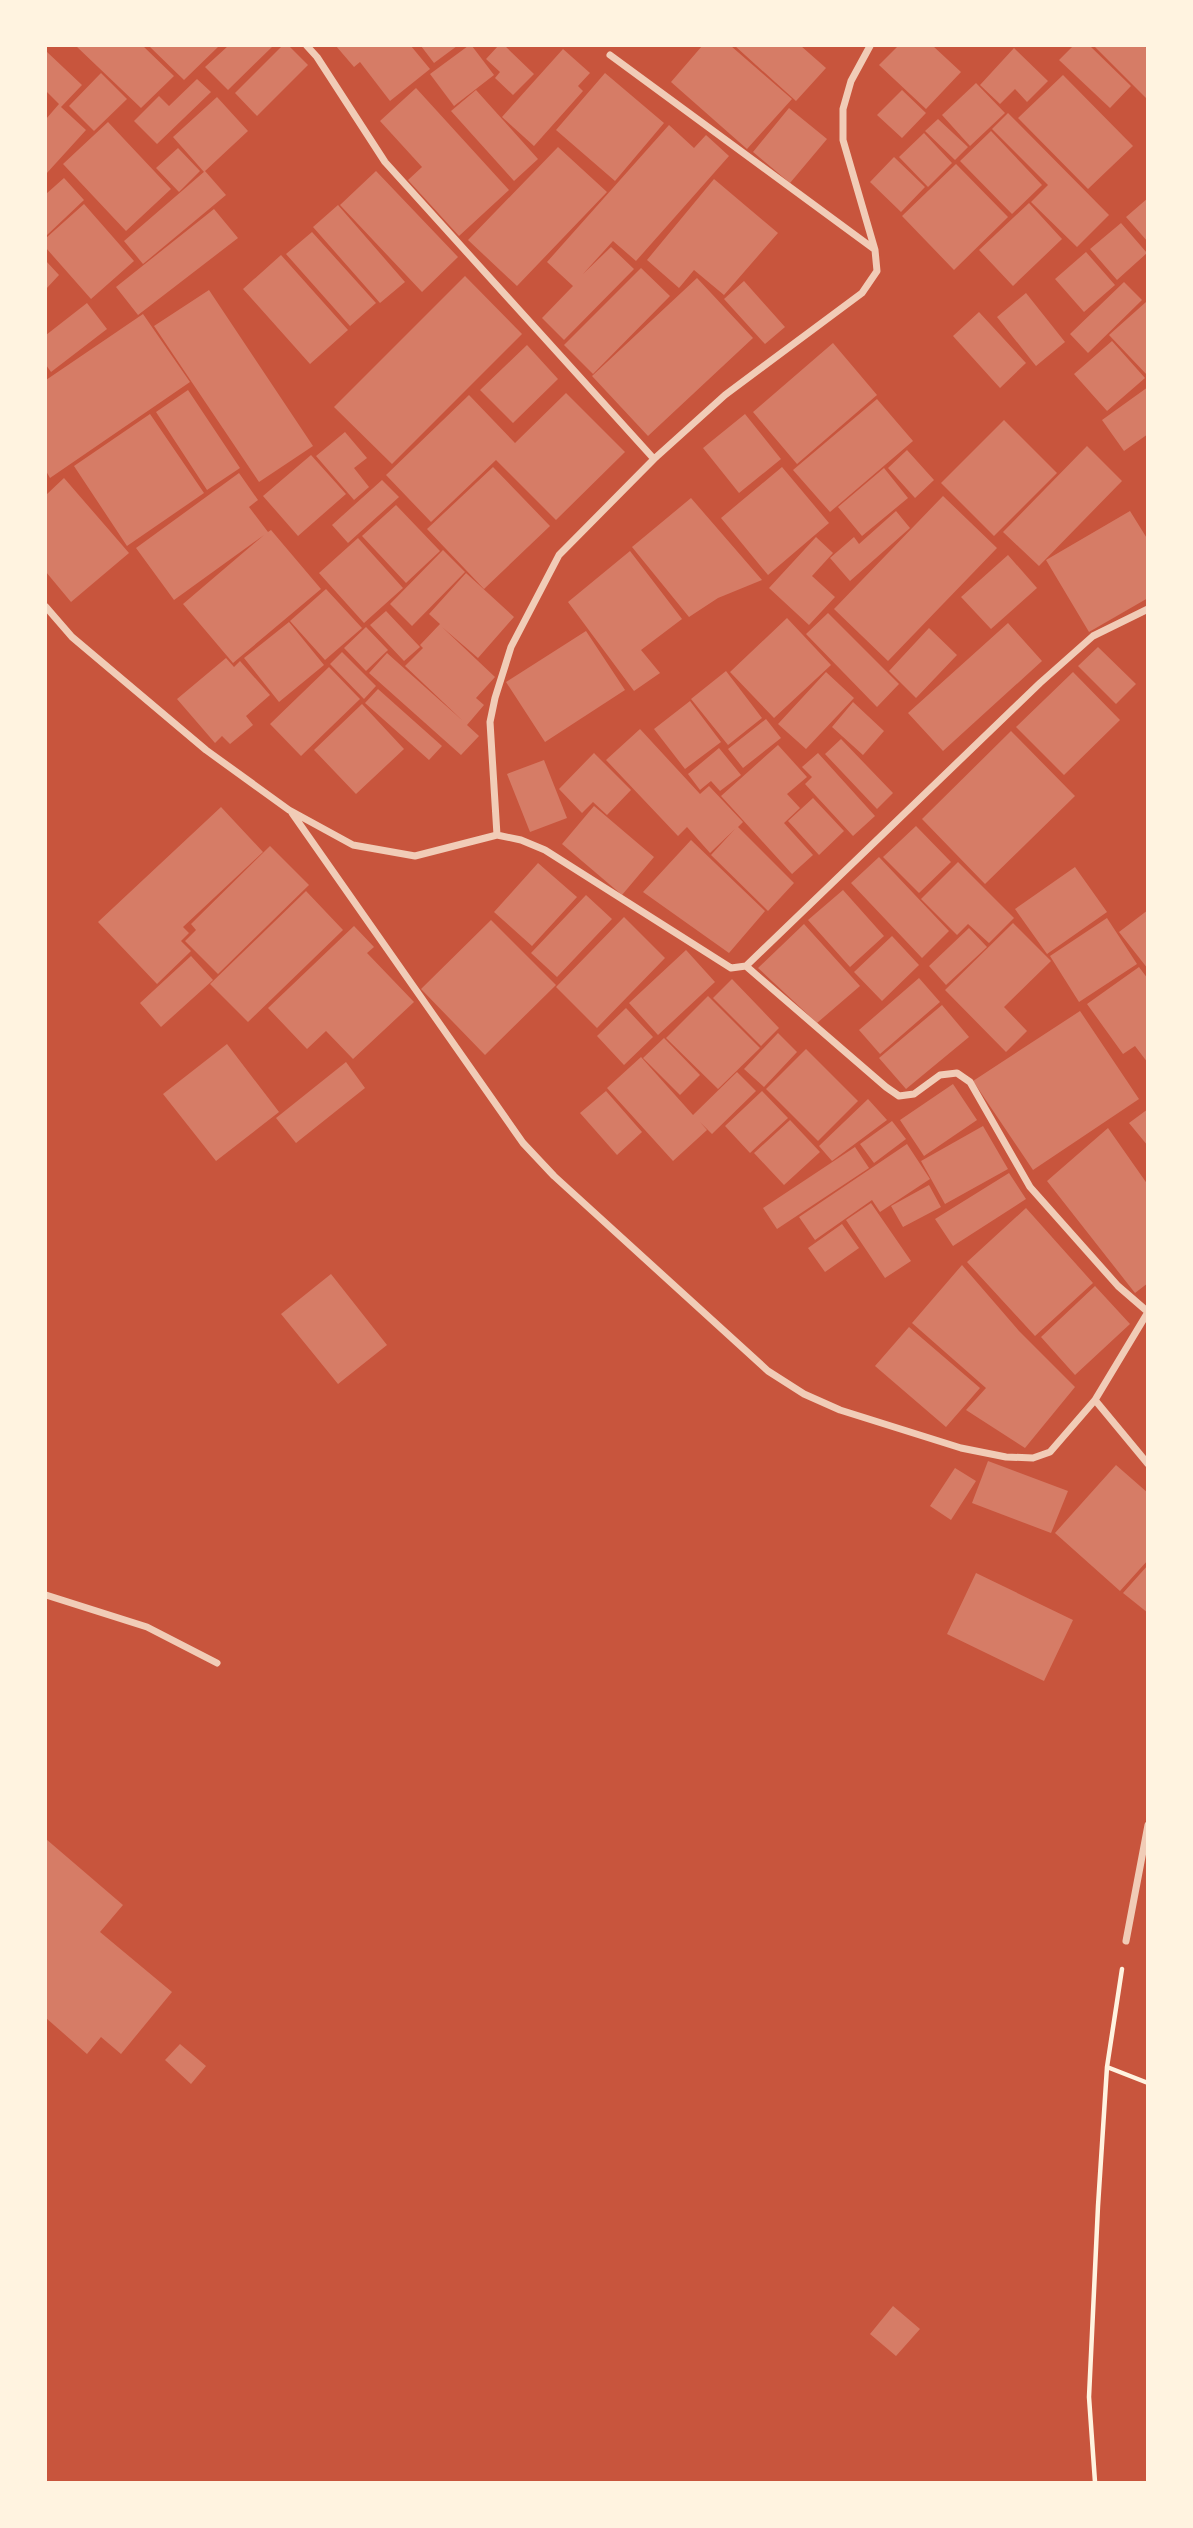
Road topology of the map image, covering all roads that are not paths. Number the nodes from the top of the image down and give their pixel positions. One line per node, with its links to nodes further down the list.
1 (307, 46): 5 (street)
2 (870, 46): 4 (street)
3 (610, 55): 4 (street)
4 (875, 250): 5 (street)
5 (654, 459): 9 (street)
6 (46, 607): 8 (street)
7 (1147, 609): 10 (street)
8 (289, 810): 9 (street); 12 (street)
9 (497, 835): 10 (street)
10 (746, 966): 11 (street)
11 (1147, 1312): 12 (street)
12 (1095, 1400): 13 (street)
13 (1147, 1464)
14 (46, 1595): 15 (street)
15 (217, 1663)
16 (1147, 1825): 17 (street)
17 (1126, 1941)

